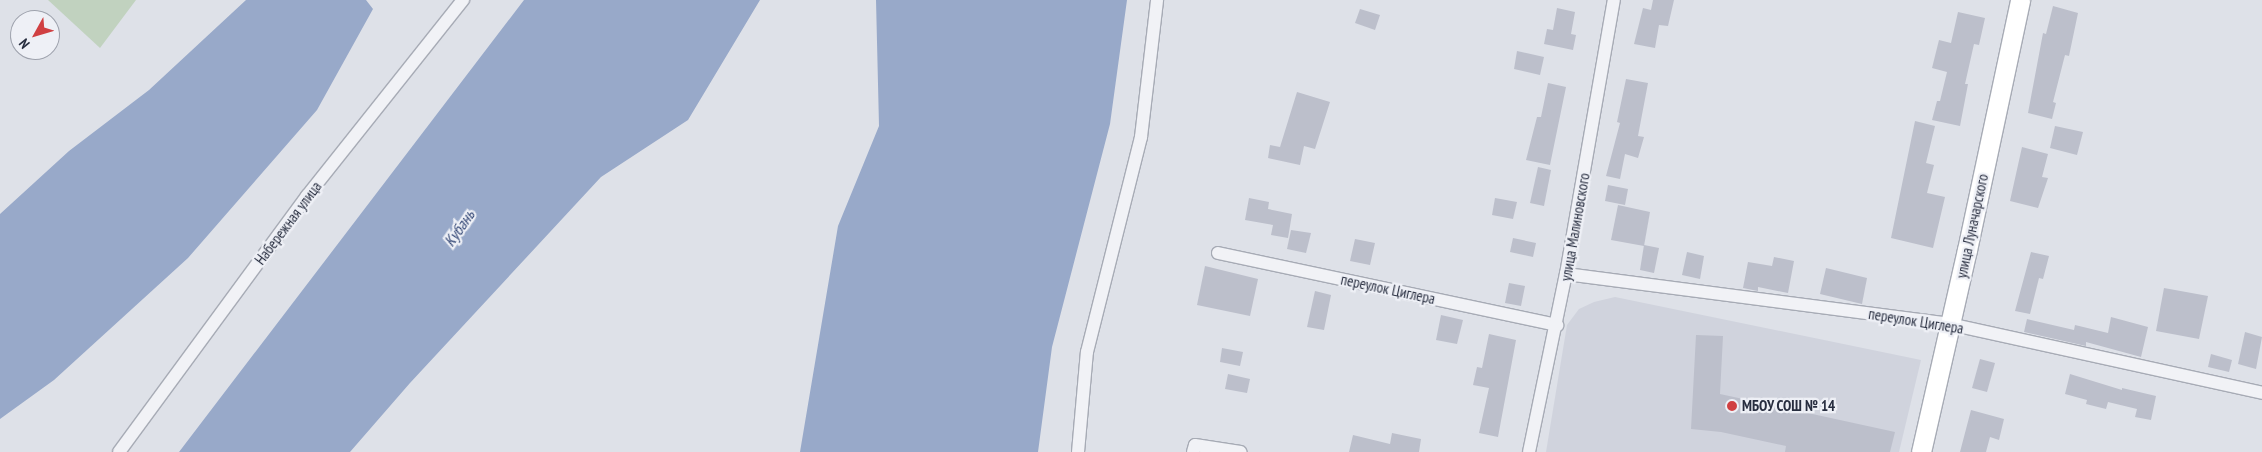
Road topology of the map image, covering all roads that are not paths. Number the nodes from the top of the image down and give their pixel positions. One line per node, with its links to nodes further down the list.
1 (463, 0): 10 (street, Набережная улица)
2 (1157, 0): 11 (street)
3 (1614, 0): 6 (street, улица Малиновского)
4 (2020, 0): 8 (street, улица Луначарского)
5 (1218, 253): 7 (street, переулок Циглера)
6 (1566, 274): 7 (street, улица Малиновского); 8 (street, переулок Циглера)
7 (1557, 324): 14 (street, улица Малиновского)
8 (1949, 324): 9 (street, переулок Циглера); 15 (street, улица Луначарского)
9 (2262, 393)
10 (119, 452)
11 (1078, 452)
12 (1194, 452): 13 (street)
13 (1240, 452)
14 (1529, 452)
15 (1921, 452)

